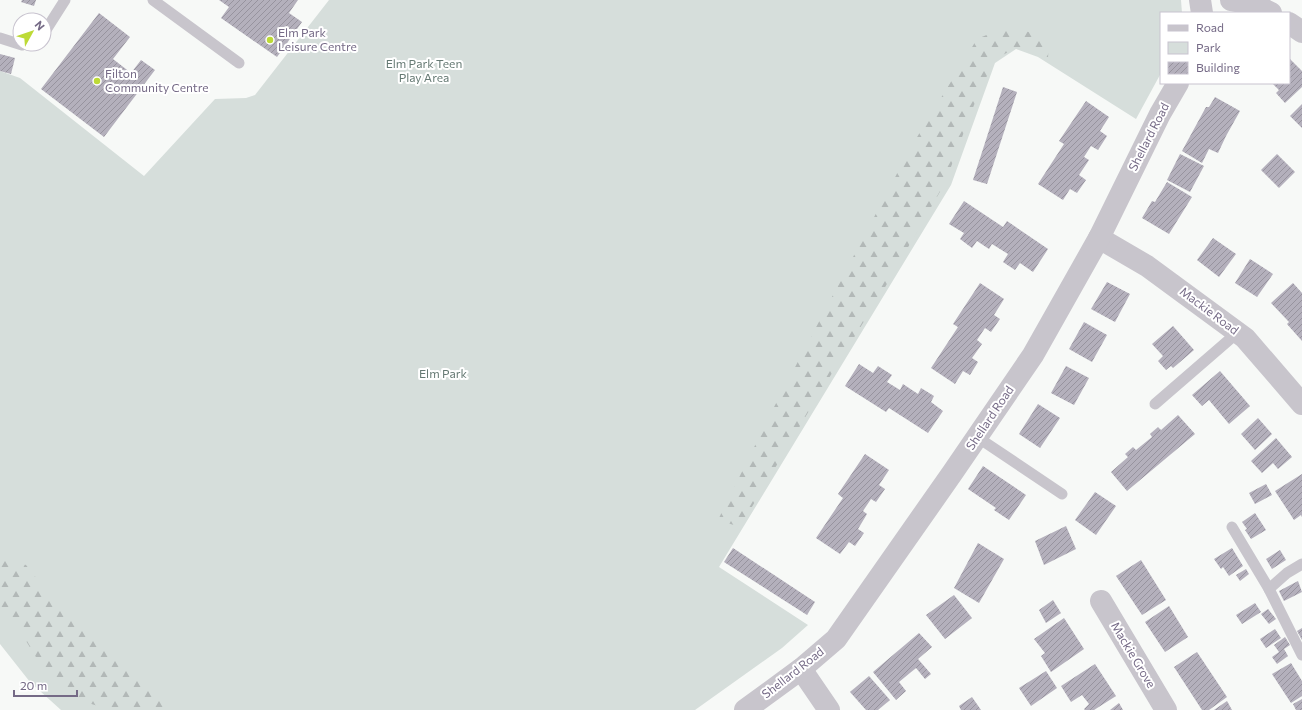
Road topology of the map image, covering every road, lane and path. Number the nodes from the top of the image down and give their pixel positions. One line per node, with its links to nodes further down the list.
1 (65, 0): 7 (lane)
2 (153, 0): 12 (lane)
3 (1200, 0): 5 (street)
4 (1231, 0): 6 (street)
5 (1202, 12)
6 (1269, 12)
7 (52, 20)
8 (1290, 24): 9 (street)
9 (1302, 32)
10 (0, 38): 11 (lane)
11 (12, 42)
12 (239, 63)
13 (1177, 84): 14 (street, Shellard Road)
14 (1099, 238): 15 (street, Mackie Road); 18 (street, Shellard Road)
15 (1237, 333): 16 (lane); 17 (street, Mackie Road)
16 (1155, 404)
17 (1302, 404)
18 (977, 437): 19 (lane); 25 (street, Shellard Road)
19 (1062, 494)
20 (1232, 527): 22 (lane)
21 (1302, 564): 22 (lane)
22 (1269, 589): 24 (lane)
23 (1100, 601): 28 (street, Mackie Grove)
24 (1302, 655)
25 (801, 669): 26 (street, Shellard Road); 27 (street)
26 (745, 710)
27 (829, 710)
28 (1166, 710)

